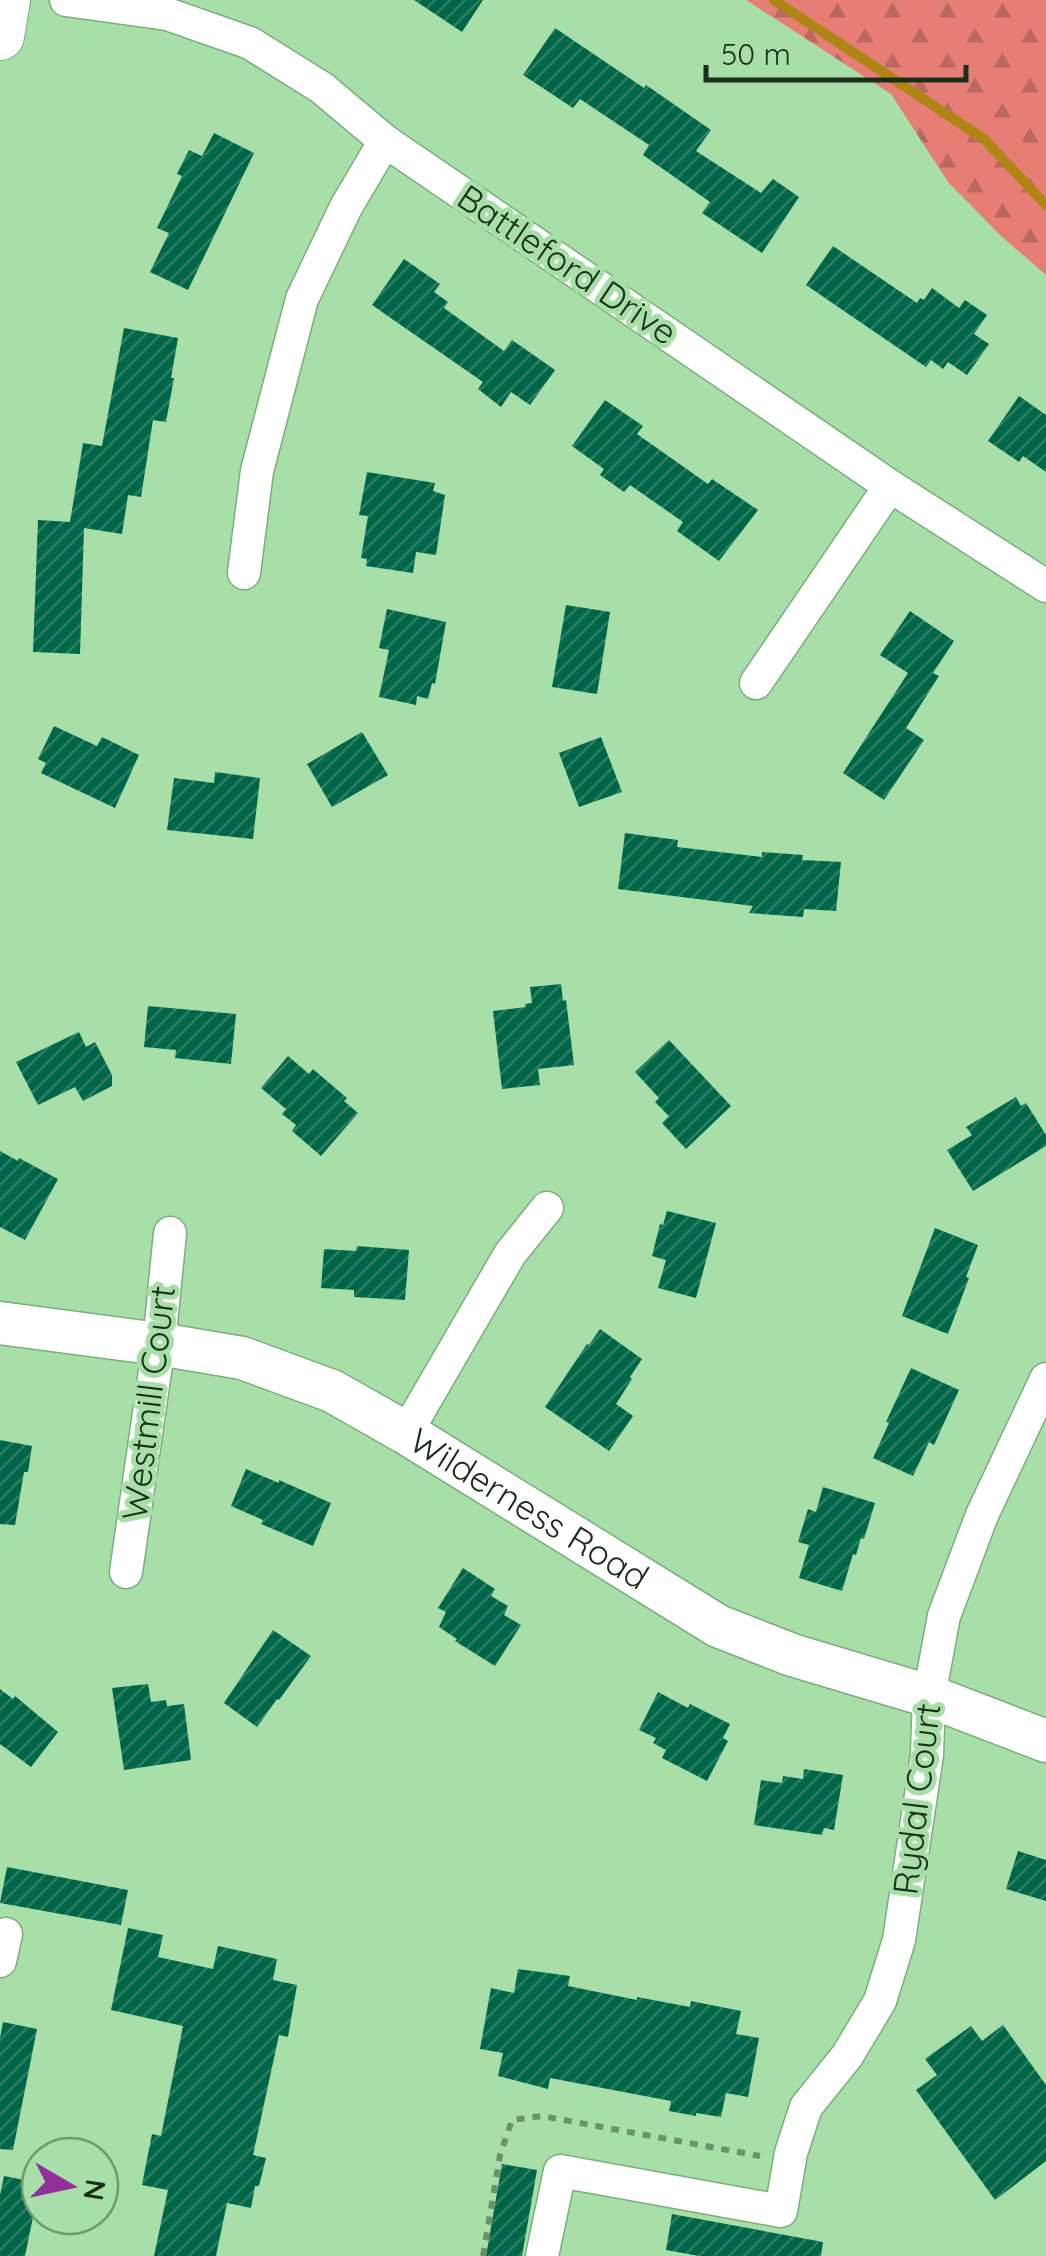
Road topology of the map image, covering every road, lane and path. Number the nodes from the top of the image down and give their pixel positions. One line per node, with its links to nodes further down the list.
1 (6, 0): 3 (main road)
2 (66, 0): 4 (street, Battleford Drive)
3 (0, 36)
4 (385, 141): 5 (street, Battleford Drive); 6 (street)
5 (890, 486): 7 (street, Battleford Drive); 8 (street)
6 (244, 574)
7 (1046, 586)
8 (756, 683)
9 (548, 1208): 14 (street)
10 (170, 1233): 12 (street, Westmill Court)
11 (0, 1323): 12 (street, Wilderness Road)
12 (159, 1344): 14 (street, Wilderness Road); 15 (street, Westmill Court)
13 (1046, 1379): 16 (street, Rydal Court)
14 (406, 1434): 16 (street, Wilderness Road)
15 (126, 1572)
16 (929, 1696): 17 (street, Wilderness Road); 18 (street, Rydal Court)
17 (1046, 1741)
18 (542, 2256)

